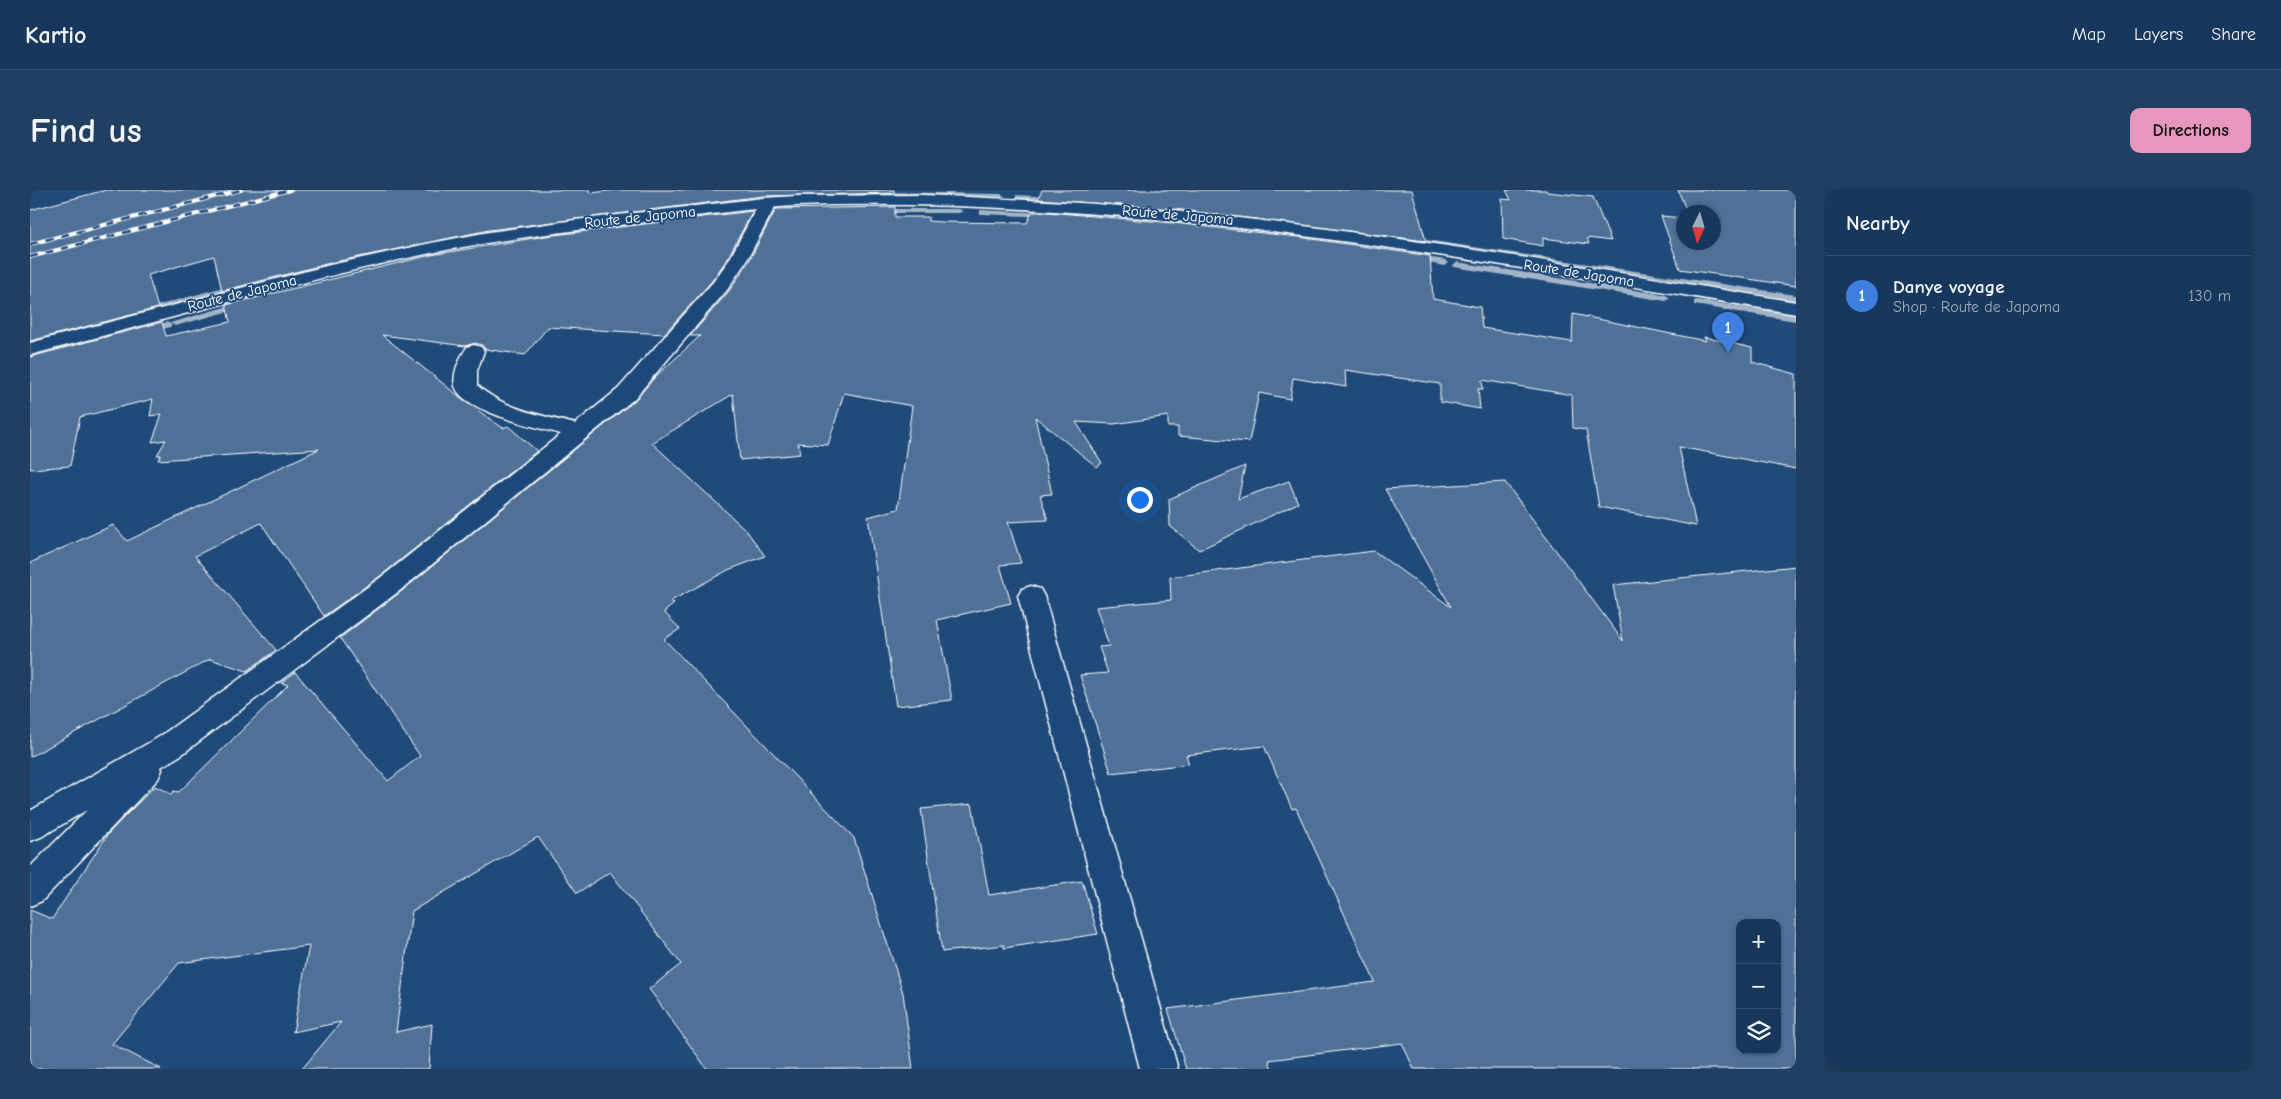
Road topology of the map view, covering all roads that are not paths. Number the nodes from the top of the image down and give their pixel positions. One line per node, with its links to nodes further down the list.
1 (768, 203): 2 (main road, Route de Japoma); 3 (main road, Route de Japoma); 5 (main road)
2 (1796, 308)
3 (30, 349)
4 (474, 351): 5 (main road)
5 (578, 432): 7 (main road)
6 (1031, 596): 10 (main road)
7 (170, 746): 8 (main road); 9 (main road)
8 (30, 827)
9 (30, 890)
10 (1159, 1069)

